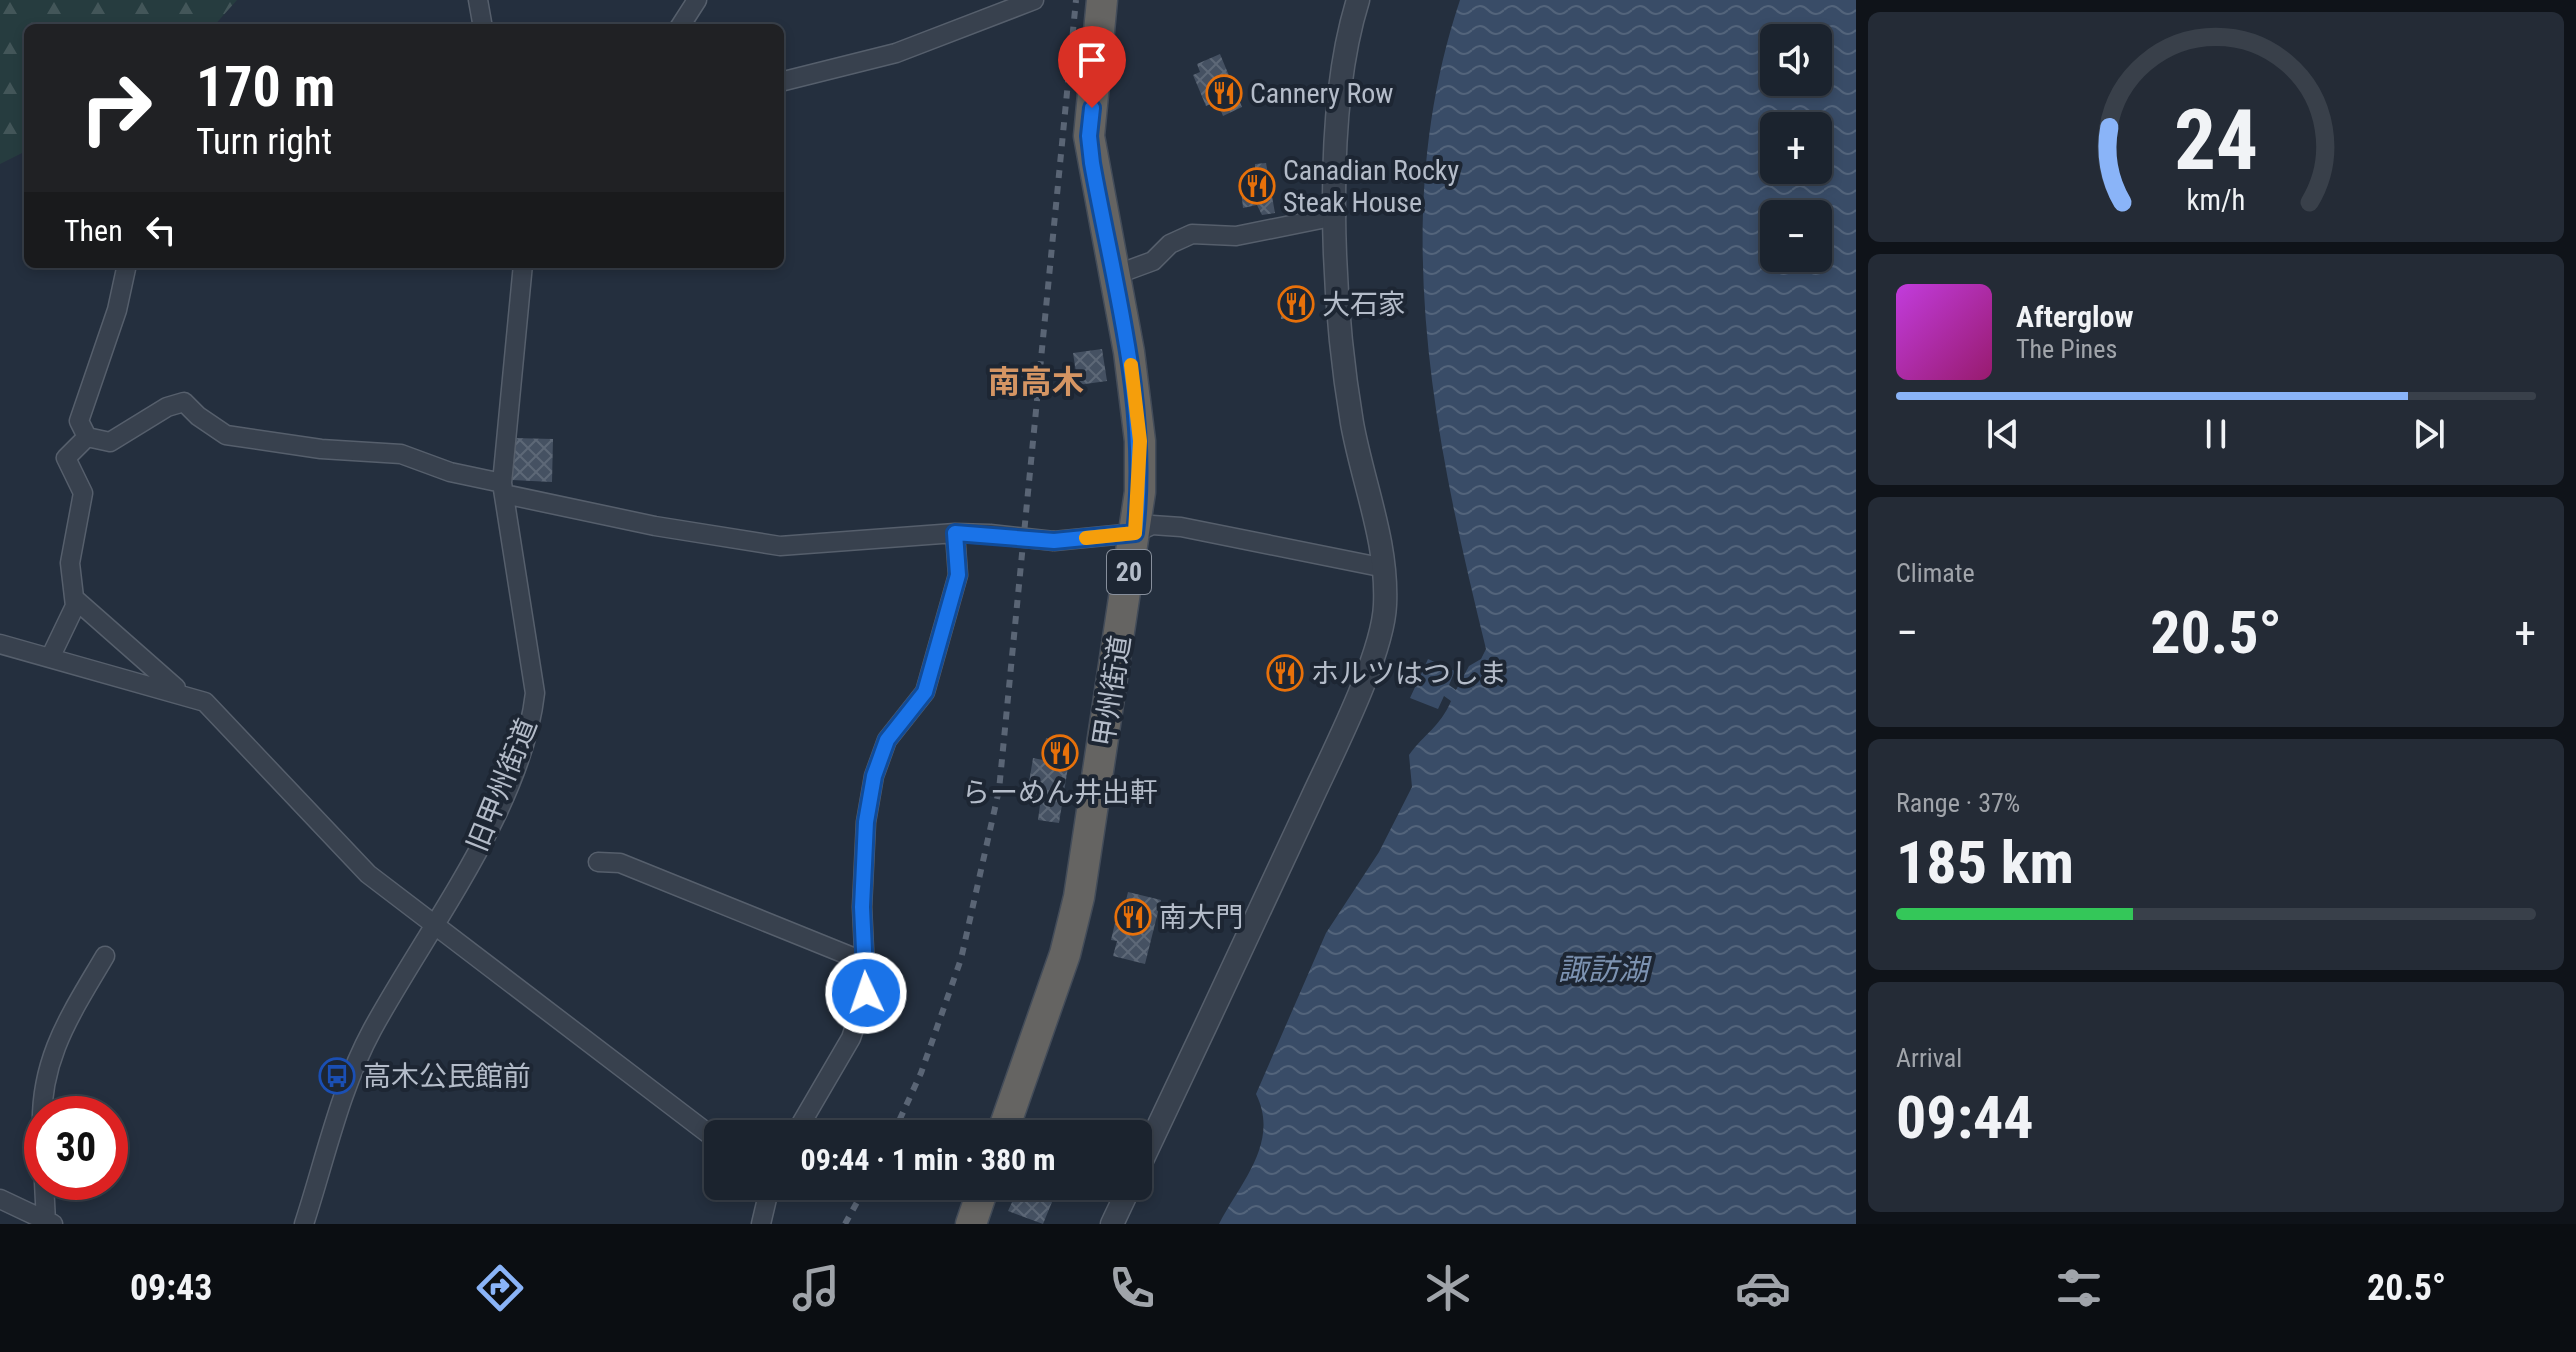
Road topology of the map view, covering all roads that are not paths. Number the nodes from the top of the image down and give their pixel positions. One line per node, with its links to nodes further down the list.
1 (478, 0): 6 (street)
2 (697, 0): 7 (street)
3 (1034, 0): 8 (street)
4 (1102, 0): 12 (highway, 甲州街道 / 20)
5 (1358, 0): 9 (street)
6 (482, 24)
7 (682, 24)
8 (784, 81)
9 (1336, 216): 12 (street); 17 (street)
10 (126, 268): 13 (street)
11 (523, 268): 14 (street, 旧甲州街道)
12 (1115, 275): 16 (highway, 甲州街道 / 20)
13 (87, 437): 14 (street); 18 (street)
14 (503, 488): 15 (street); 23 (street, 旧甲州街道)
15 (955, 533): 16 (street, bridge); 25 (street)
16 (1135, 533): 17 (street); 28 (highway, 甲州街道 / 20)
17 (1385, 568): 30 (street)
18 (75, 599): 20 (street); 21 (street)
19 (0, 644): 20 (street)
20 (50, 658): 21 (street)
21 (181, 693): 23 (street)
22 (598, 862): 25 (street)
23 (433, 924): 29 (street); 37 (street, 旧甲州街道)
24 (105, 956): 26 (street)
25 (865, 962): 27 (street)
26 (44, 1096)
27 (803, 1120)
28 (1007, 1120)
29 (704, 1130)
30 (1152, 1139)
31 (0, 1199): 36 (street)
32 (47, 1200): 36 (street)
33 (767, 1200): 38 (street)
34 (979, 1200): 39 (highway)
35 (1123, 1200): 40 (street)
36 (50, 1223)
37 (304, 1224)
38 (761, 1224)
39 (971, 1224)
40 (1112, 1224)

